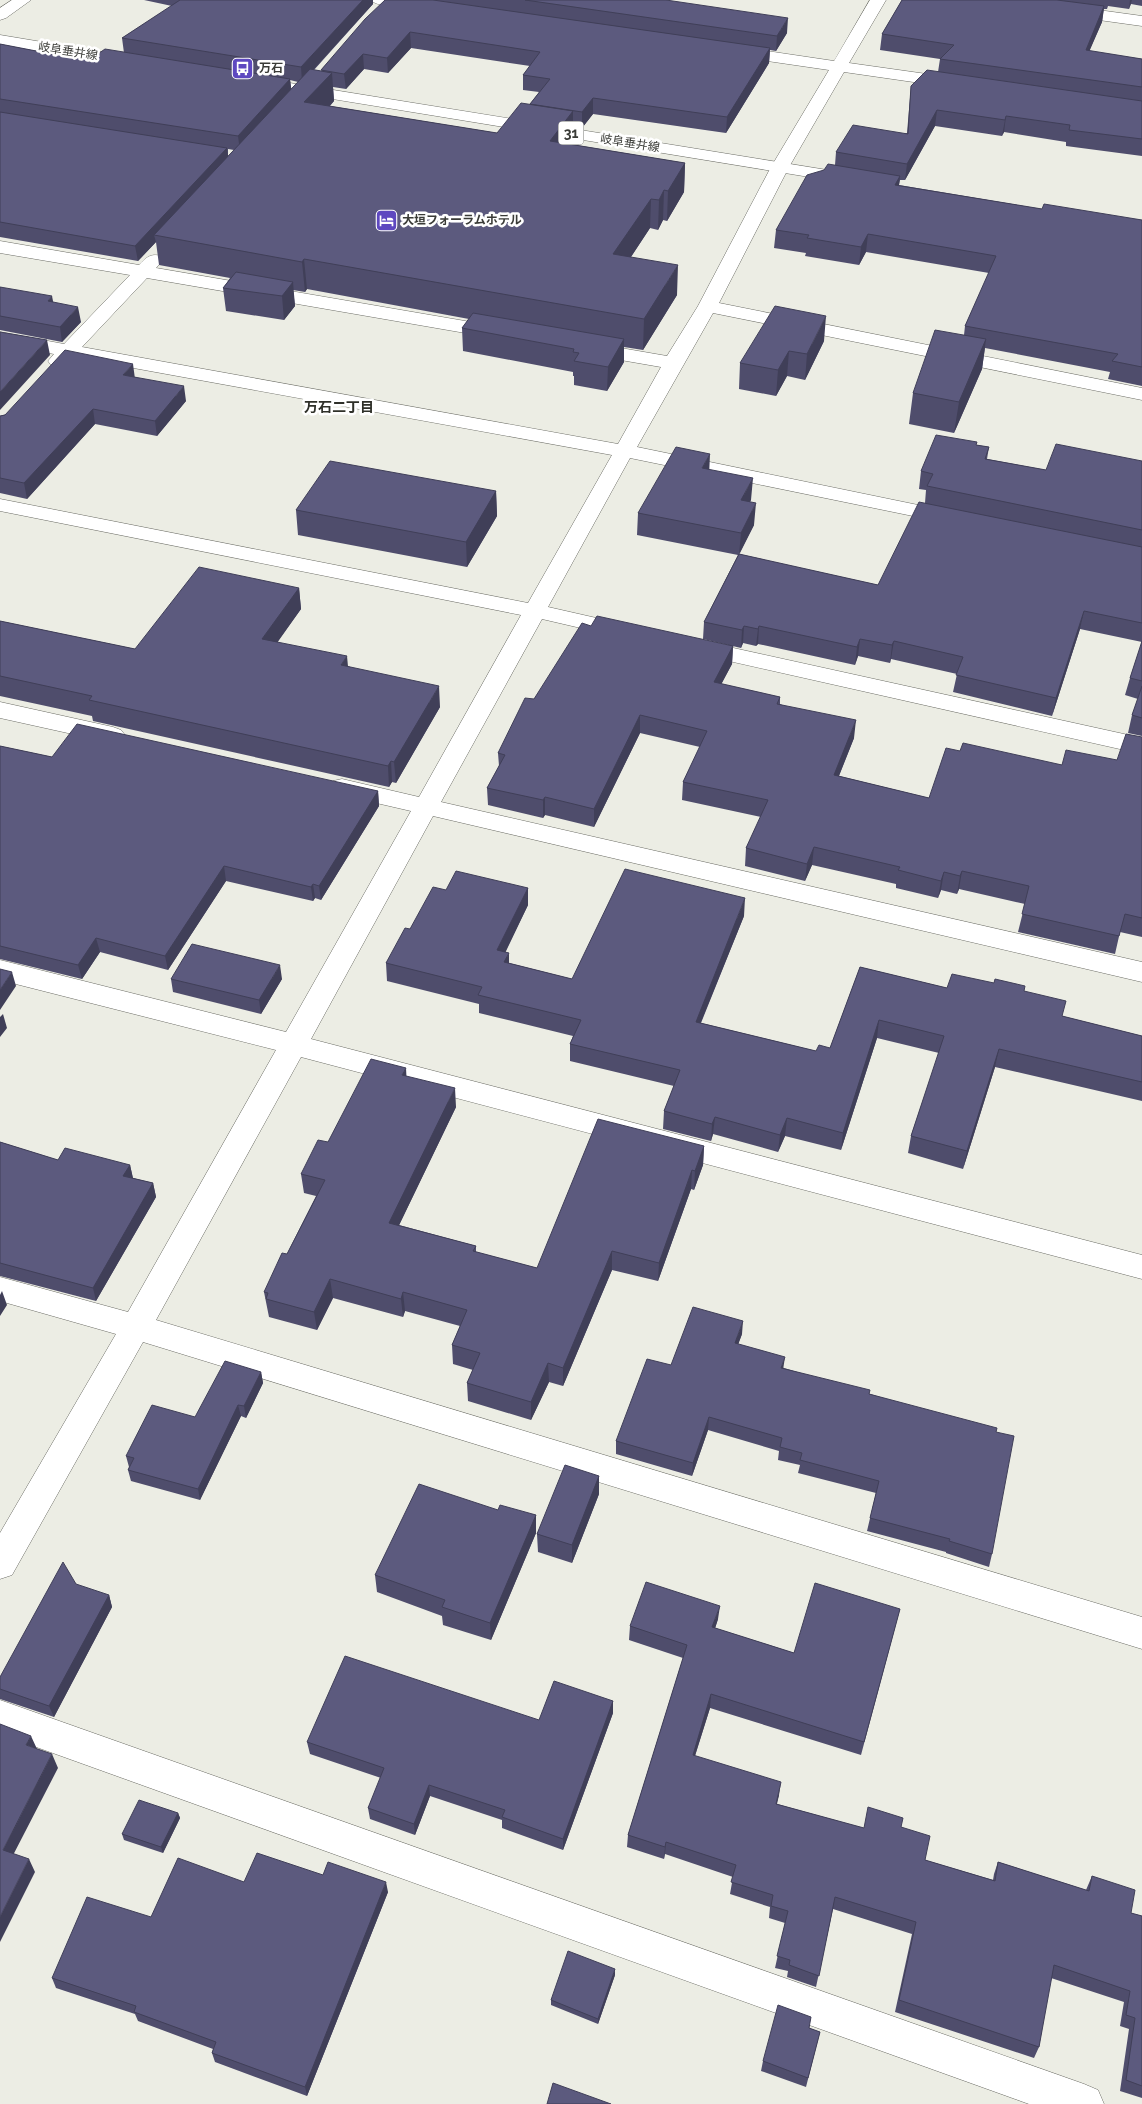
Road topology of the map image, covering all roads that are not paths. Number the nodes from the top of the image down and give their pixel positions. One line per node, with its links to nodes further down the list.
1 (22, 0): 6 (street)
2 (878, 0): 11 (street)
3 (991, 0): 7 (street)
4 (383, 4): 5 (street)
5 (436, 8)
6 (0, 15)
7 (1142, 21)
8 (0, 40): 10 (street, 岐阜垂井線)
9 (720, 49): 11 (street)
10 (148, 64)
11 (839, 66): 13 (street); 14 (street)
12 (237, 79): 14 (street, 岐阜垂井線 / 31)
13 (968, 85)
14 (780, 167): 15 (street, 岐阜垂井線 / 31); 19 (street)
15 (864, 181)
16 (0, 247): 18 (street)
17 (162, 250): 18 (street)
18 (143, 271): 20 (street); 23 (street)
19 (708, 306): 24 (street); 26 (street)
20 (513, 335)
21 (0, 338): 23 (street)
22 (572, 345): 24 (street)
23 (68, 350): 25 (street); 27 (street)
24 (673, 363): 27 (street)
25 (43, 378)
26 (1142, 394)
27 (624, 451): 29 (street); 30 (street)
28 (0, 505): 30 (street)
29 (976, 522)
30 (534, 611): 31 (street); 37 (street)
31 (649, 636)
32 (678, 643): 35 (street)
33 (0, 710): 34 (street)
34 (136, 740)
35 (1142, 746)
36 (320, 782): 37 (street)
37 (427, 806): 39 (street); 40 (street)
38 (0, 970): 40 (street)
39 (1142, 972)
40 (295, 1044): 41 (street); 43 (street)
41 (1142, 1267)
42 (0, 1289): 43 (street)
43 (136, 1327): 44 (street); 45 (street)
44 (0, 1564)
45 (1142, 1633)
46 (0, 1717): 47 (street)
47 (1084, 2104)

